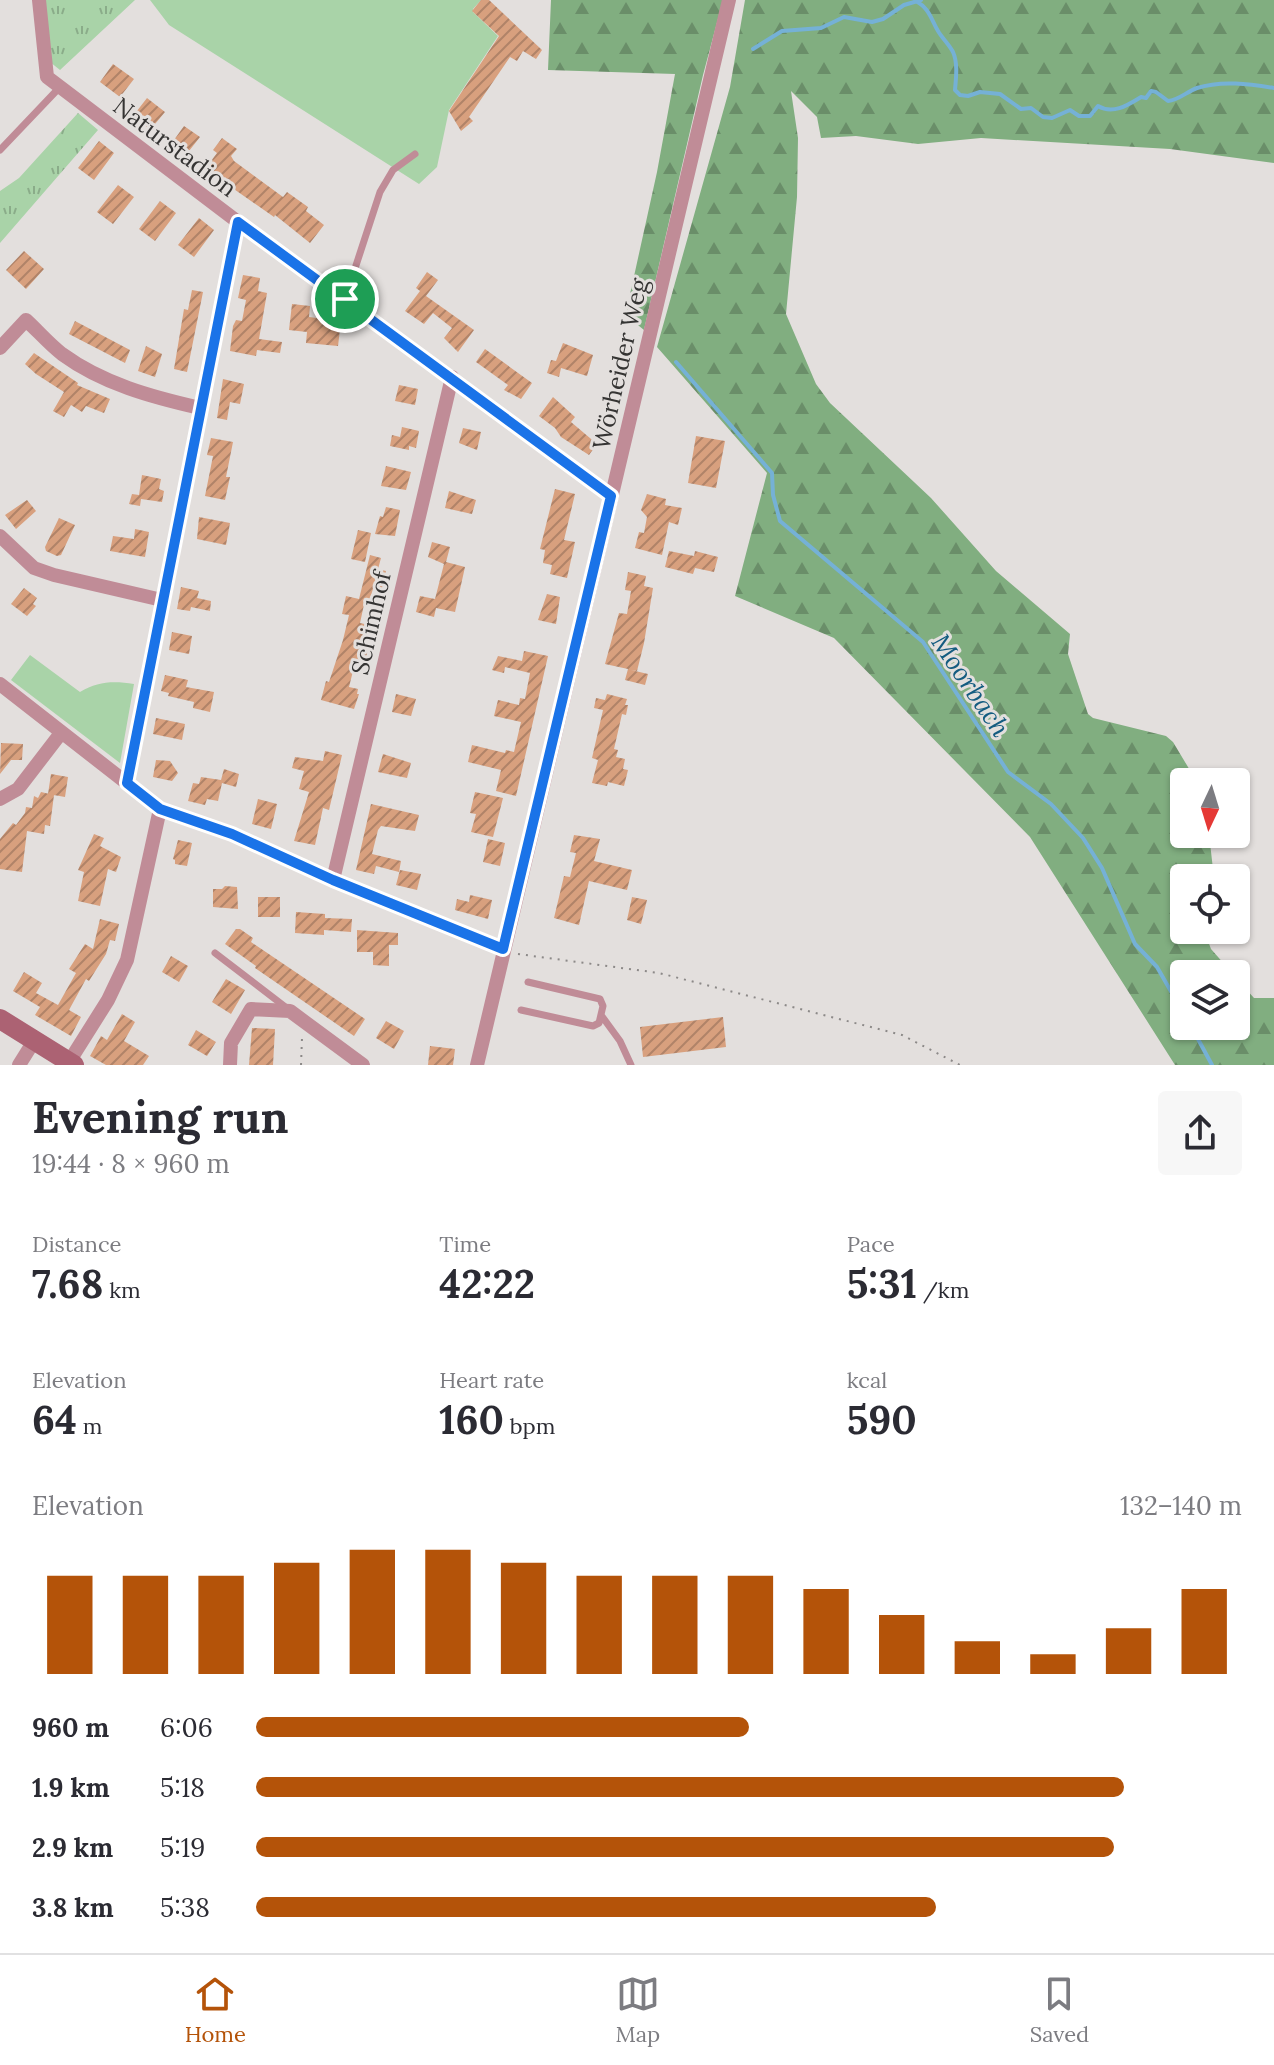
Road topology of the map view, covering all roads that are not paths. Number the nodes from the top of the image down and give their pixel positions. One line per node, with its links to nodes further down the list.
1 (39, 0): 3 (street, Naturstadion)
2 (729, 0): 11 (street, Wörheider Weg)
3 (60, 87): 4 (lane); 6 (street, Naturstadion)
4 (0, 150)
5 (415, 154): 7 (lane)
6 (238, 222): 7 (street, Naturstadion); 10 (street)
7 (345, 299): 9 (street, Naturstadion)
8 (0, 348): 10 (street)
9 (452, 377): 11 (street, Naturstadion); 19 (street, Schimhof)
10 (200, 408): 13 (street)
11 (611, 496): 20 (street, Wörheider Weg)
12 (0, 536): 13 (street)
13 (162, 600): 16 (street)
14 (0, 684): 15 (street)
15 (61, 733): 16 (street); 17 (street)
16 (127, 783): 18 (street)
17 (0, 799)
18 (160, 809): 19 (street); 28 (street)
19 (333, 880): 20 (street)
20 (510, 951): 32 (street, Wörheider Weg)
21 (215, 953): 24 (lane)
22 (528, 982): 25 (lane)
23 (521, 1010): 25 (lane)
24 (290, 1011): 30 (street); 31 (street)
25 (601, 1015): 33 (lane)
26 (0, 1019): 27 (main road)
27 (34, 1041): 28 (main road); 29 (street)
28 (72, 1064)
29 (19, 1065)
30 (230, 1065)
31 (363, 1065)
32 (477, 1065)
33 (631, 1065)

